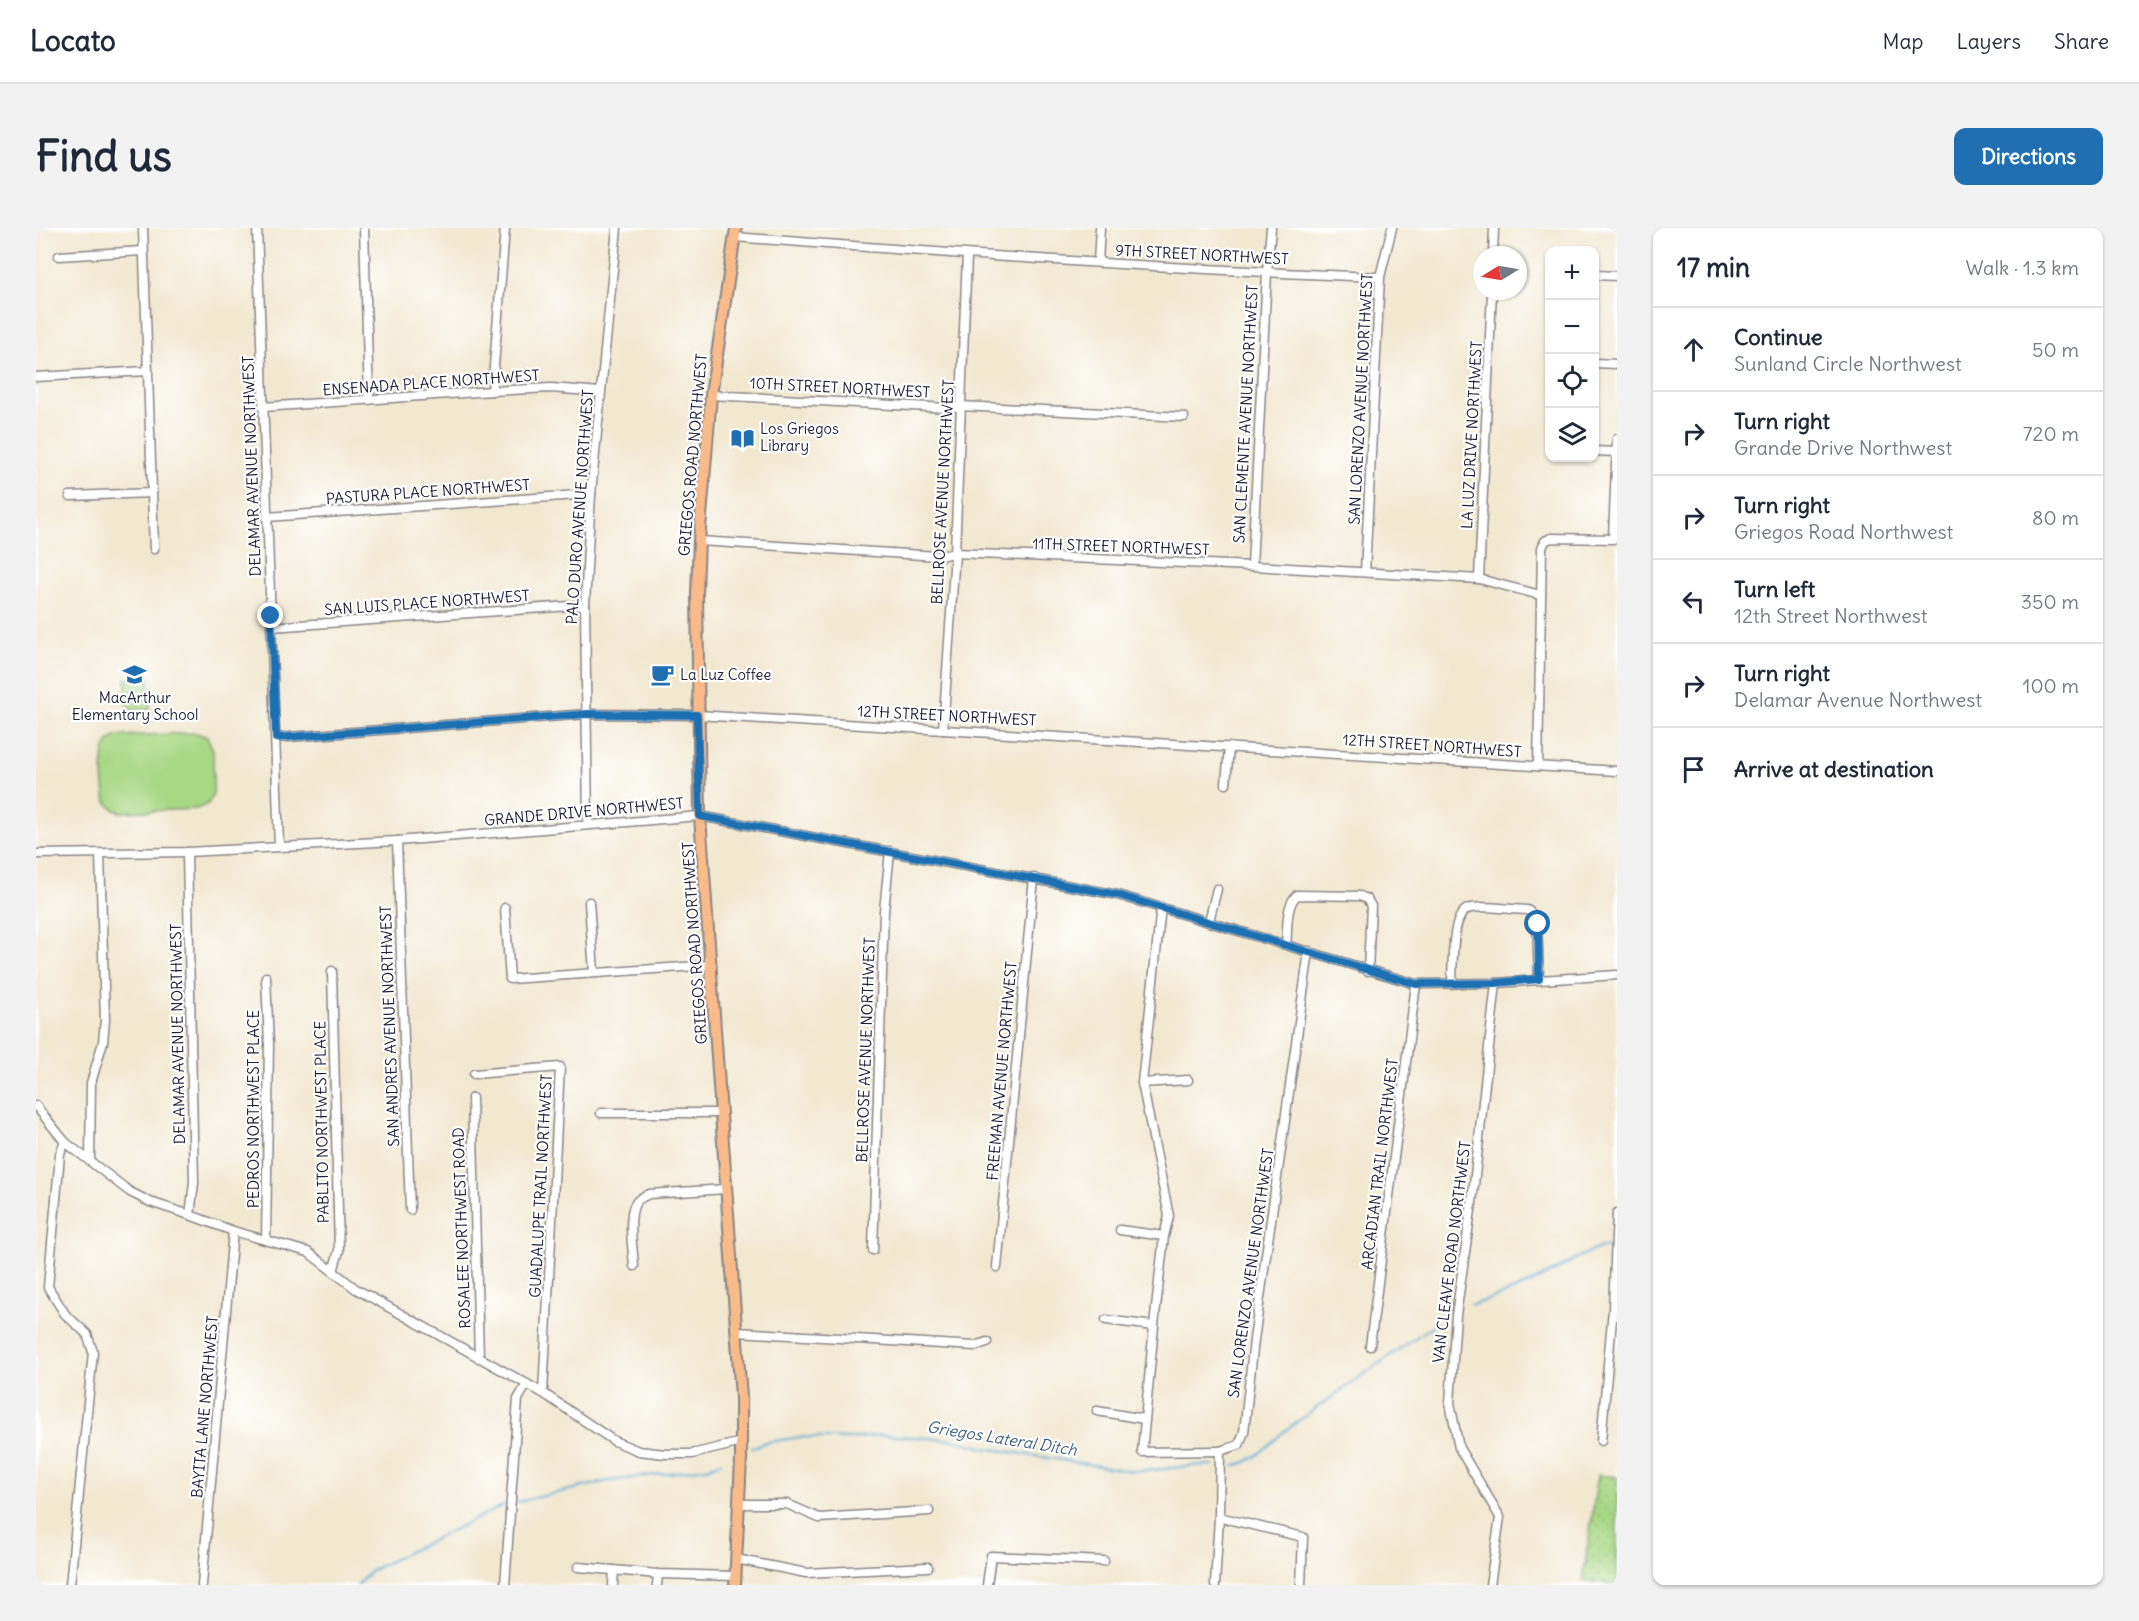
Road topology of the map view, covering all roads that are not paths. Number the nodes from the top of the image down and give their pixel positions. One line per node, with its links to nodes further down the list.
1 (142, 228): 12 (street)
2 (257, 228): 30 (street, DELAMAR AVENUE NORTHWEST)
3 (364, 228): 28 (street)
4 (505, 228): 25 (street)
5 (617, 228): 26 (street, PALO DURO AVENUE NORTHWEST)
6 (1100, 228): 15 (street)
7 (1272, 228): 16 (street, SAN CLEMENTE AVENUE NORTHWEST)
8 (1392, 228): 19 (street, SAN LORENZO AVENUE NORTHWEST)
9 (1494, 228): 11 (street)
10 (736, 232): 13 (street, 9TH STREET NORTHWEST); 27 (main road, GRIEGOS ROAD NORTHWEST)
11 (1493, 246)
12 (143, 251): 14 (street); 23 (street)
13 (967, 255): 15 (street, 9TH STREET NORTHWEST); 29 (street, BELLROSE AVENUE NORTHWEST)
14 (59, 256)
15 (1098, 262): 16 (street, 9TH STREET NORTHWEST)
16 (1267, 273): 19 (street, 9TH STREET NORTHWEST); 42 (street, SAN CLEMENTE AVENUE NORTHWEST)
17 (1599, 275): 18 (street)
18 (1617, 276)
19 (1380, 277): 43 (street, SAN LORENZO AVENUE NORTHWEST)
20 (1492, 300): 44 (street, LA LUZ DRIVE NORTHWEST)
21 (1599, 363): 22 (street)
22 (1617, 364)
23 (148, 371): 24 (street); 35 (street)
24 (36, 377)
25 (492, 391): 26 (street, ENSENADA PLACE NORTHWEST); 28 (street, ENSENADA PLACE NORTHWEST)
26 (600, 392): 36 (street, PALO DURO AVENUE NORTHWEST)
27 (711, 395): 29 (street, 10TH STREET NORTHWEST); 39 (main road, GRIEGOS ROAD NORTHWEST)
28 (369, 400): 30 (street, ENSENADA PLACE NORTHWEST)
29 (961, 406): 31 (street, 10TH STREET NORTHWEST); 41 (street, BELLROSE AVENUE NORTHWEST)
30 (263, 407): 38 (street, DELAMAR AVENUE NORTHWEST)
31 (1184, 417)
32 (1617, 439): 34 (street)
33 (1599, 451): 34 (street)
34 (1616, 452): 45 (street)
35 (152, 493): 37 (street); 40 (street)
36 (591, 494): 38 (street, PASTURA PLACE NORTHWEST); 46 (street, PALO DURO AVENUE NORTHWEST)
37 (70, 496)
38 (267, 517): 47 (street, DELAMAR AVENUE NORTHWEST)
39 (699, 541): 41 (street, 11TH STREET NORTHWEST); 49 (main road, GRIEGOS ROAD NORTHWEST)
40 (154, 549)
41 (955, 553): 42 (street, 11TH STREET NORTHWEST); 50 (street, BELLROSE AVENUE NORTHWEST)
42 (1252, 566): 43 (street, 11TH STREET NORTHWEST)
43 (1365, 572): 44 (street, 11TH STREET NORTHWEST)
44 (1479, 579): 45 (street, 11TH STREET NORTHWEST)
45 (1540, 595): 53 (street)
46 (585, 605): 47 (street, SAN LUIS PLACE NORTHWEST); 48 (street, PALO DURO AVENUE NORTHWEST)
47 (271, 627): 51 (street, DELAMAR AVENUE NORTHWEST)
48 (587, 714): 49 (street, 12TH STREET NORTHWEST); 51 (street, 12TH STREET NORTHWEST); 57 (street, PALO DURO AVENUE NORTHWEST)
49 (697, 715): 50 (street, 12TH STREET NORTHWEST); 56 (main road, GRIEGOS ROAD NORTHWEST)
50 (943, 730): 52 (street, 12TH STREET NORTHWEST)
51 (276, 738): 59 (street, DELAMAR AVENUE NORTHWEST)
52 (1228, 747): 53 (street, 12TH STREET NORTHWEST); 55 (street)
53 (1538, 766): 54 (street, 12TH STREET NORTHWEST)
54 (1617, 771)
55 (1226, 783)
56 (700, 816): 57 (street, GRANDE DRIVE NORTHWEST); 60 (street, GRANDE DRIVE NORTHWEST); 72 (main road, GRIEGOS ROAD NORTHWEST)
57 (588, 825): 58 (street, GRANDE DRIVE NORTHWEST)
58 (398, 841): 59 (street, GRANDE DRIVE NORTHWEST); 92 (street, SAN ANDRES AVENUE NORTHWEST)
59 (279, 846): 61 (street, GRANDE DRIVE NORTHWEST)
60 (890, 851): 64 (street, GRANDE DRIVE NORTHWEST); 99 (street, BELLROSE AVENUE NORTHWEST)
61 (187, 852): 63 (street, GRANDE DRIVE NORTHWEST); 94 (street, DELAMAR AVENUE NORTHWEST)
62 (36, 854): 63 (street, GRANDE DRIVE NORTHWEST)
63 (100, 854): 90 (street)
64 (1034, 878): 67 (street, GRANDE DRIVE NORTHWEST); 101 (street, FREEMAN AVENUE NORTHWEST)
65 (1217, 889): 69 (street)
66 (589, 902): 75 (street)
67 (1161, 907): 69 (street, GRANDE DRIVE NORTHWEST); 84 (street)
68 (505, 908): 75 (street)
69 (1209, 921): 70 (street, GRANDE DRIVE NORTHWEST)
70 (1286, 945): 71 (street, GRANDE DRIVE NORTHWEST); 74 (street)
71 (1309, 951): 74 (street, GRANDE DRIVE NORTHWEST); 116 (street, SAN LORENZO AVENUE NORTHWEST)
72 (712, 965): 75 (street); 88 (main road, GRIEGOS ROAD NORTHWEST)
73 (332, 971): 102 (street, PABLITO NORTHWEST PLACE)
74 (1368, 971): 80 (street, GRANDE DRIVE NORTHWEST)
75 (594, 972)
76 (1617, 975): 78 (street, GRANDE DRIVE NORTHWEST)
77 (266, 977): 98 (street, PEDROS NORTHWEST PLACE)
78 (1539, 979): 79 (street, GRANDE DRIVE NORTHWEST); 81 (street)
79 (1496, 983): 81 (street, GRANDE DRIVE NORTHWEST); 135 (street, VAN CLEAVE ROAD NORTHWEST)
80 (1416, 984): 81 (street, GRANDE DRIVE NORTHWEST); 108 (street, ARCADIAN TRAIL NORTHWEST)
81 (1452, 984)
82 (474, 1074): 111 (street, GUADALUPE TRAIL NORTHWEST)
83 (1188, 1080): 84 (street)
84 (1142, 1083): 97 (street)
85 (472, 1098): 109 (street, ROSALEE NORTHWEST ROAD)
86 (36, 1106): 89 (street)
87 (601, 1113): 88 (street)
88 (722, 1113): 91 (main road, GRIEGOS ROAD NORTHWEST)
89 (65, 1142): 90 (street); 127 (street)
90 (90, 1161): 94 (street)
91 (726, 1189): 100 (street); 106 (main road, GRIEGOS ROAD NORTHWEST)
92 (410, 1210)
93 (1617, 1213): 103 (street)
94 (190, 1215): 96 (street)
95 (1120, 1230): 97 (street)
96 (233, 1231): 98 (street); 128 (street, BAYITA LANE NORTHWEST)
97 (1164, 1236): 105 (street)
98 (266, 1240): 102 (street)
99 (873, 1250)
100 (634, 1266)
101 (997, 1267)
102 (333, 1271): 109 (street)
103 (1615, 1309): 114 (street)
104 (1106, 1320): 105 (street)
105 (1154, 1326): 113 (street)
106 (737, 1332): 107 (street); 115 (main road, GRIEGOS ROAD NORTHWEST)
107 (987, 1341)
108 (1370, 1346)
109 (479, 1358): 110 (street)
110 (527, 1384): 111 (street); 129 (street)
111 (543, 1392): 115 (street)
112 (1096, 1411): 113 (street)
113 (1144, 1419): 116 (street)
114 (1601, 1441)
115 (741, 1442): 117 (main road, GRIEGOS ROAD NORTHWEST)
116 (1220, 1451): 119 (street)
117 (739, 1504): 118 (street); 120 (main road, GRIEGOS ROAD NORTHWEST)
118 (929, 1512)
119 (1219, 1517): 133 (street); 134 (street)
120 (736, 1559): 123 (street); 126 (main road, GRIEGOS ROAD NORTHWEST)
121 (1104, 1561): 132 (street)
122 (578, 1567): 124 (street)
123 (928, 1567)
124 (614, 1570): 125 (street); 130 (street)
125 (658, 1574): 126 (street); 131 (street)
126 (735, 1580)
127 (70, 1585)
128 (202, 1585)
129 (505, 1585)
130 (613, 1585)
131 (657, 1585)
132 (987, 1585)
133 (1215, 1585)
134 (1300, 1585)
135 (1490, 1585)

